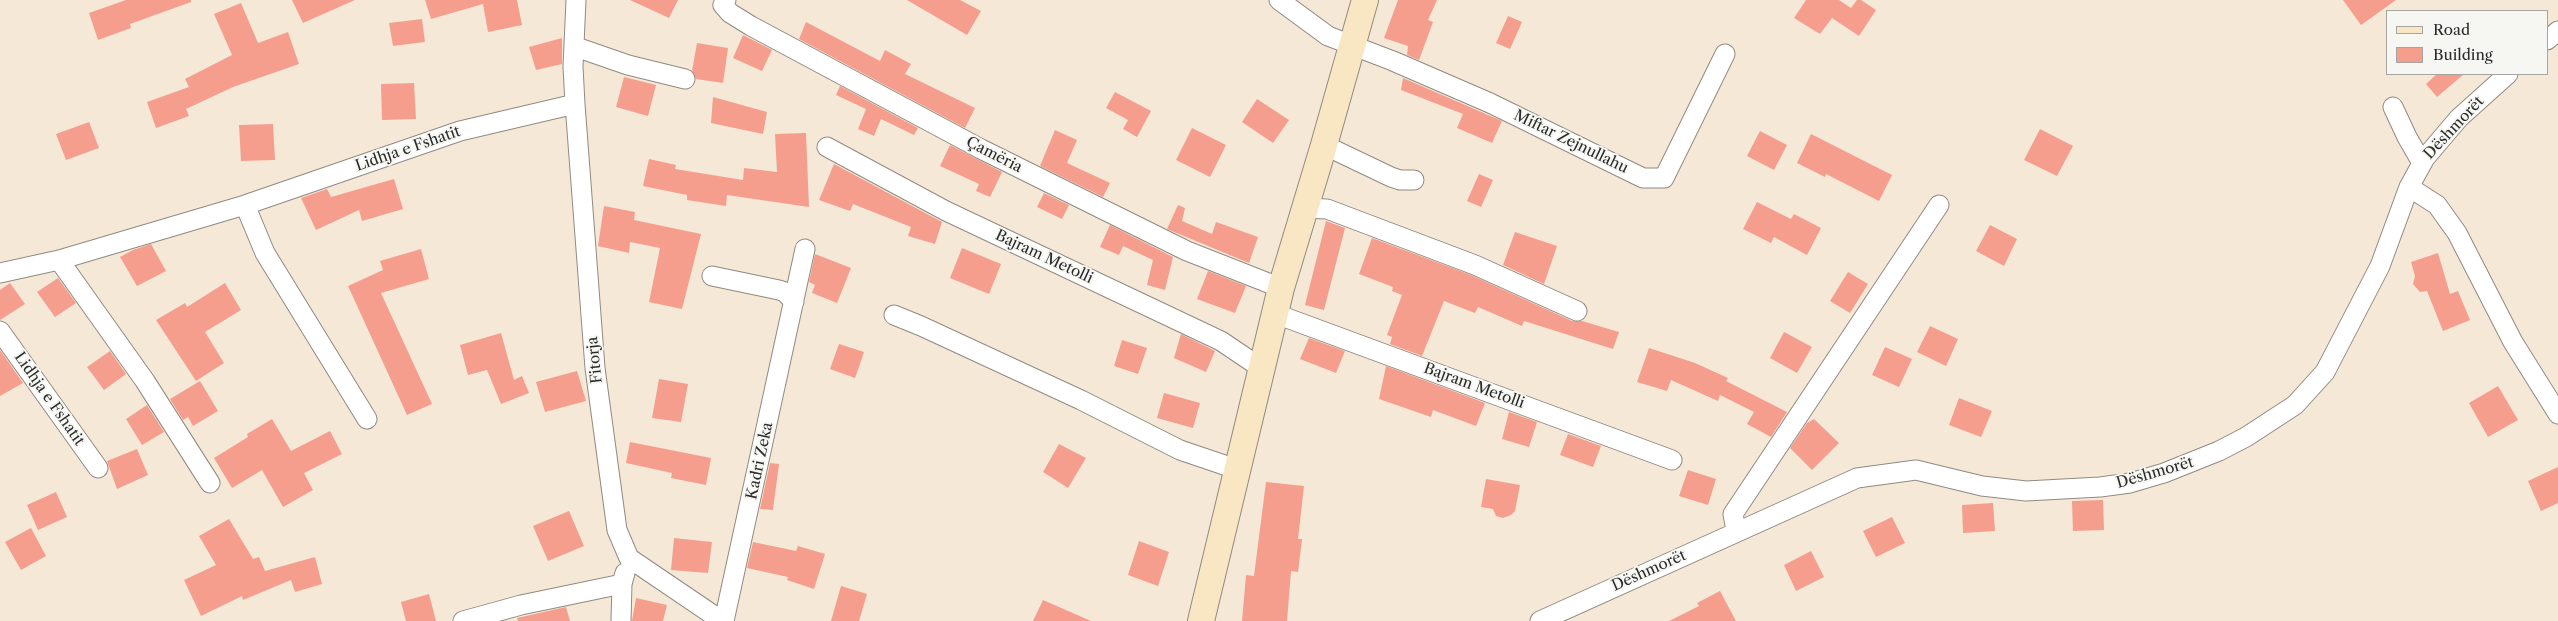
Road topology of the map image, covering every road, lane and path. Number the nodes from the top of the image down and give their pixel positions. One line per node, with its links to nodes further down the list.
1 (576, 0): 8 (street, Fitorja)
2 (726, 0): 26 (street, Çamëria)
3 (1279, 0): 7 (street)
4 (1365, 0): 7 (main road)
5 (2558, 31): 6 (street)
6 (2548, 39)
7 (1351, 45): 9 (street, Miftar Zejnullahu); 14 (main road)
8 (576, 47): 11 (street); 12 (street, Fitorja)
9 (1725, 54)
10 (2507, 75): 16 (street, Dëshmorët)
11 (685, 79)
12 (575, 104): 19 (street, Lidhja e Fshatit); 40 (street, Fitorja)
13 (2393, 107): 16 (street, Dëshmorët)
14 (1324, 145): 17 (street); 21 (main road)
15 (827, 147): 32 (street, Bajram Metolli)
16 (2422, 163): 18 (street, Dëshmorët)
17 (1414, 180)
18 (2409, 187): 33 (street); 39 (street, Dëshmorët)
19 (244, 205): 23 (street, Lidhja e Fshatit); 34 (street)
20 (1939, 205): 39 (street)
21 (1304, 208): 26 (main road); 28 (street)
22 (805, 249): 27 (street, Kadri Zeka)
23 (59, 260): 24 (street, Lidhja e Fshatit); 38 (street)
24 (0, 273)
25 (712, 276): 27 (street)
26 (1281, 288): 29 (main road)
27 (794, 302): 45 (street, Kadri Zeka)
28 (1578, 311)
29 (1276, 314): 32 (main road); 35 (street, Bajram Metolli)
30 (894, 316): 37 (street)
31 (0, 331): 36 (street, Lidhja e Fshatit)
32 (1261, 368): 37 (main road)
33 (2558, 414)
34 (367, 418)
35 (1672, 460)
36 (98, 468)
37 (1238, 470): 46 (main road)
38 (210, 483)
39 (1736, 531): 42 (street, Dëshmorët)
40 (629, 558): 41 (street); 45 (street)
41 (622, 584): 43 (street); 44 (street)
42 (1566, 616): 47 (street, Dëshmorët)
43 (462, 621)
44 (621, 621)
45 (723, 621)
46 (1201, 621)
47 (1540, 621)

